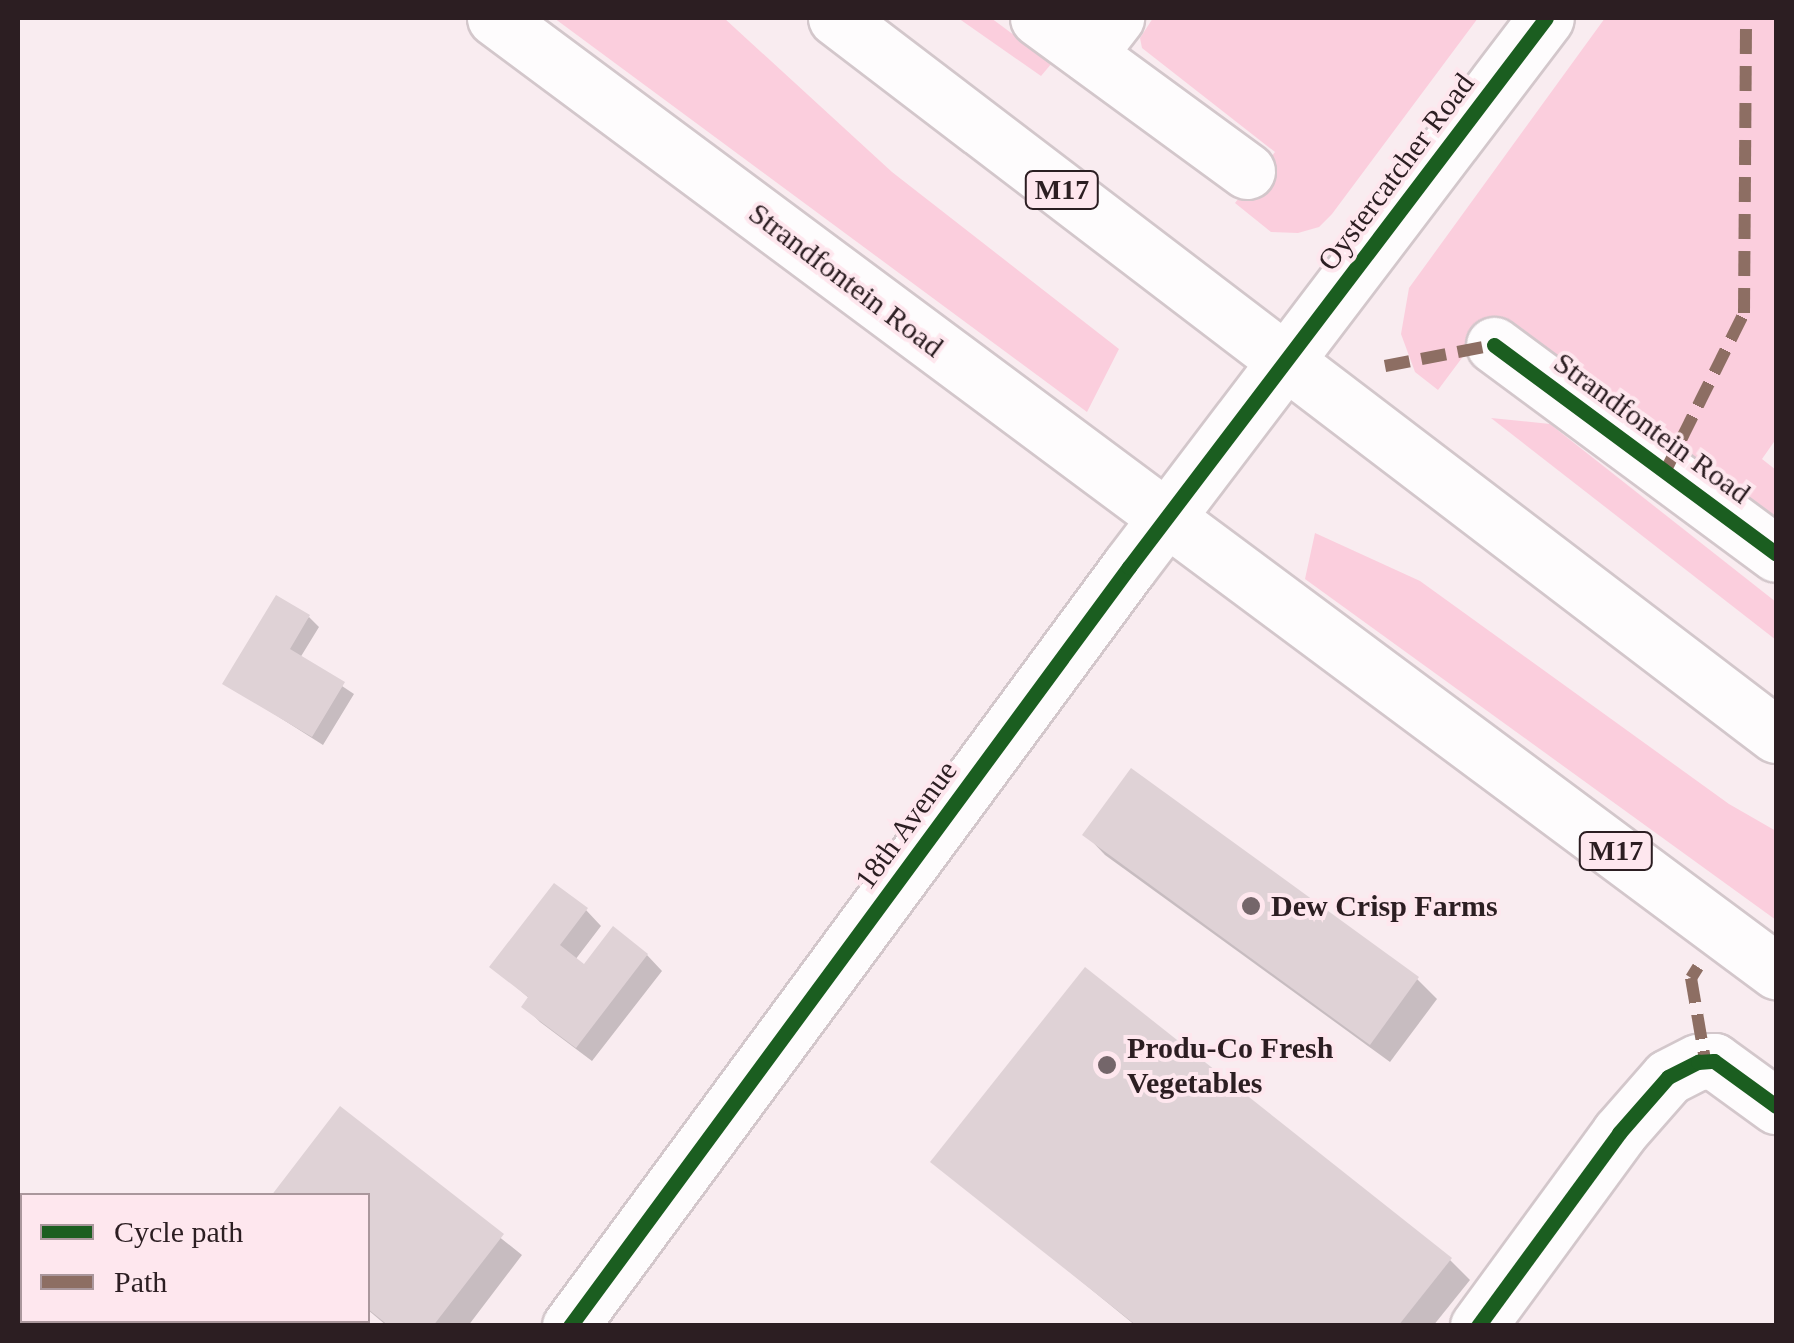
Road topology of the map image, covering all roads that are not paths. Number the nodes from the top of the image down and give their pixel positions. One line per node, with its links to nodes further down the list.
1 (495, 18): 9 (main road, Strandfontein Road / M17)
2 (836, 18): 8 (main road, M17)
3 (1038, 18): 5 (main road)
4 (1546, 18): 8 (main road, Oystercatcher Road)
5 (1102, 36): 6 (main road)
6 (1247, 172)
7 (1494, 346): 10 (main road, Strandfontein Road)
8 (1289, 359): 9 (main road, 18th Avenue); 11 (main road, M17)
9 (1166, 519): 12 (main road, Strandfontein Road / M17); 14 (main road, 18th Avenue)
10 (1776, 554)
11 (1776, 735)
12 (1776, 971)
13 (1776, 1106): 15 (main road)
14 (570, 1326)
15 (1478, 1326)

